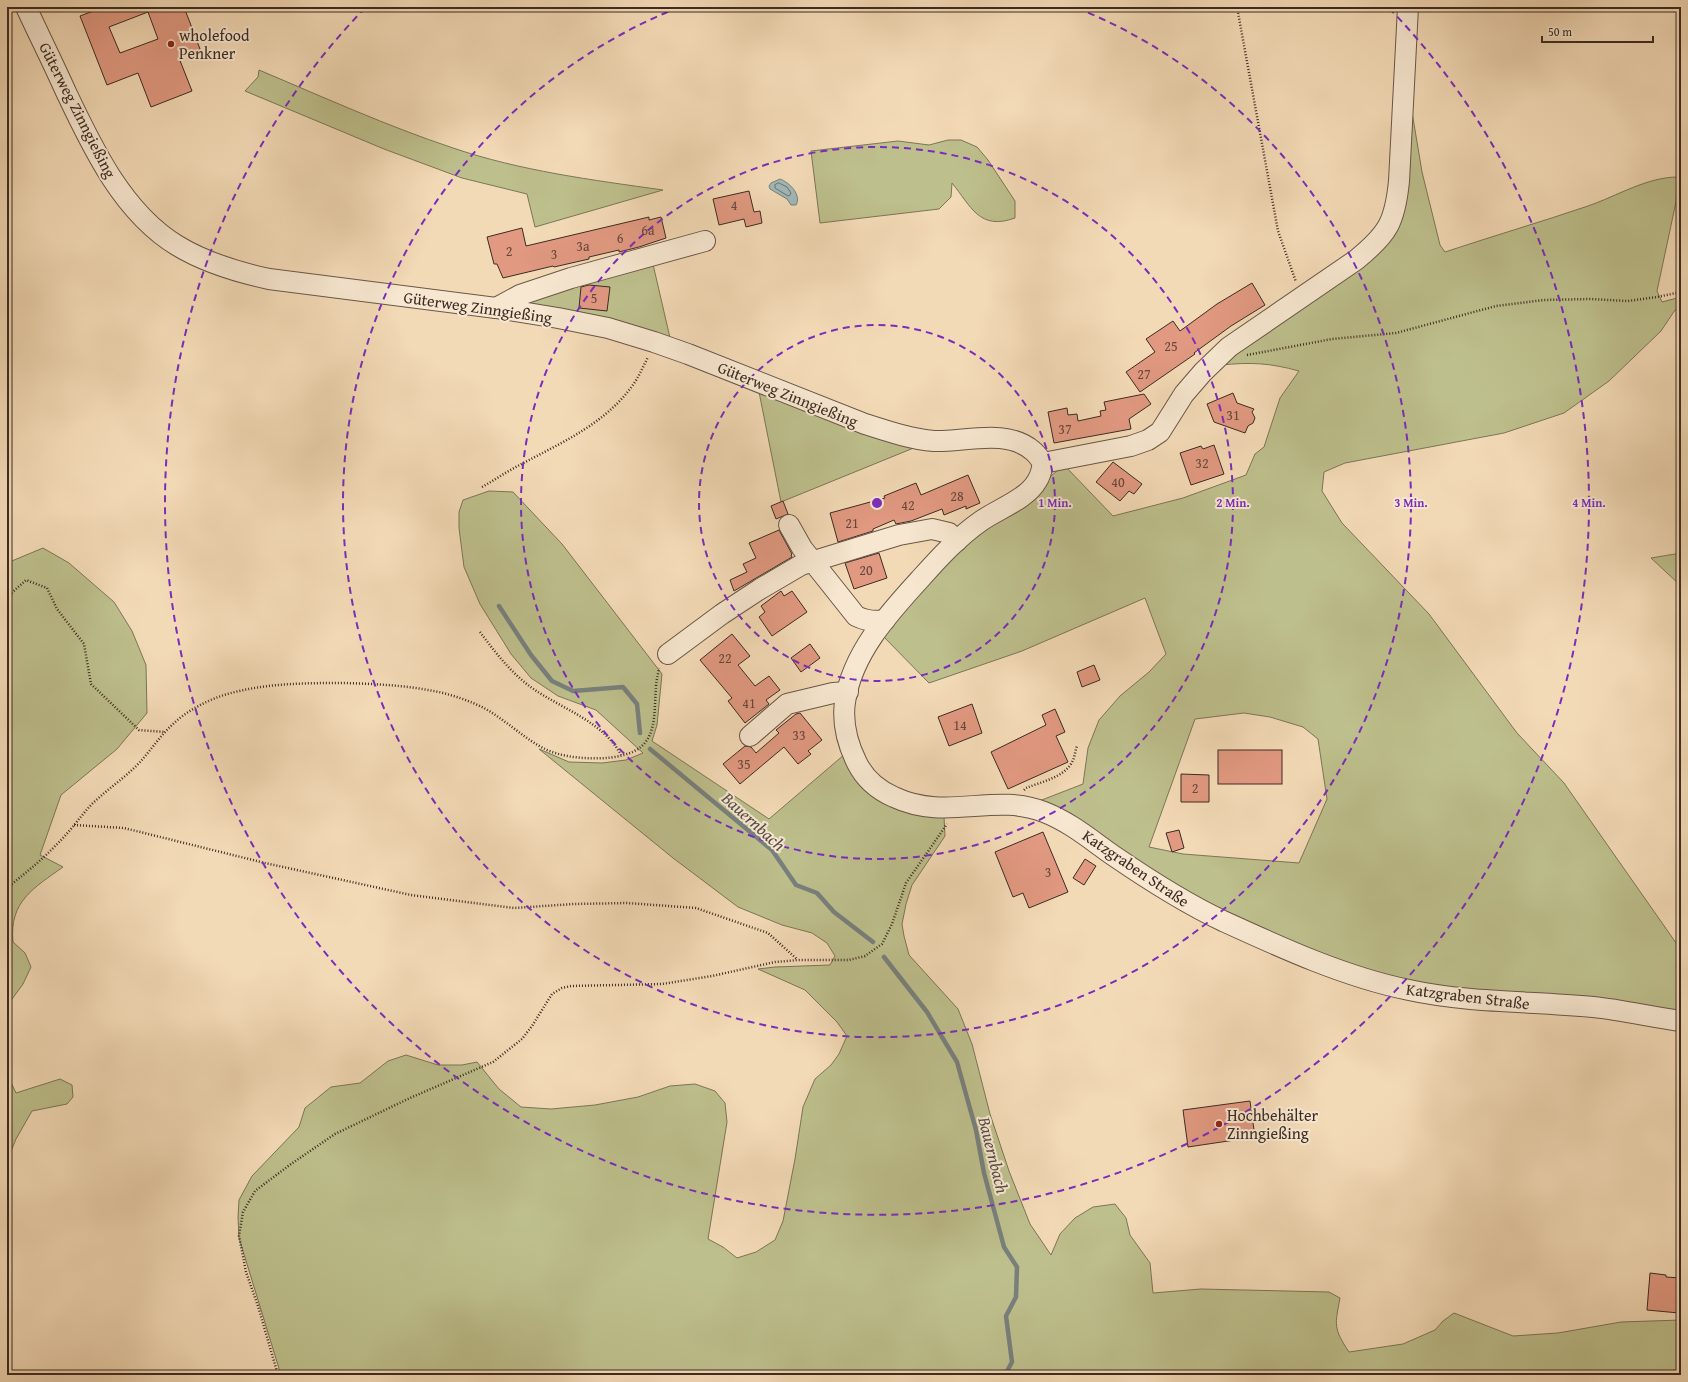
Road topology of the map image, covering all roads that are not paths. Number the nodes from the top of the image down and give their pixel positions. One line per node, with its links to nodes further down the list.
1 (26, 7): 4 (street, Güterweg Zinngießing)
2 (1408, 7): 5 (street)
3 (705, 240): 4 (street)
4 (496, 308): 5 (street, Güterweg Zinngießing)
5 (1043, 463): 7 (street, Katzgraben Straße)
6 (789, 525): 8 (street)
7 (957, 541): 8 (street); 9 (street, Katzgraben Straße)
8 (813, 562): 9 (street); 10 (street)
9 (885, 620): 11 (street, Katzgraben Straße)
10 (668, 654)
11 (848, 692): 12 (street); 13 (street, Katzgraben Straße)
12 (750, 736)
13 (1681, 1021)

